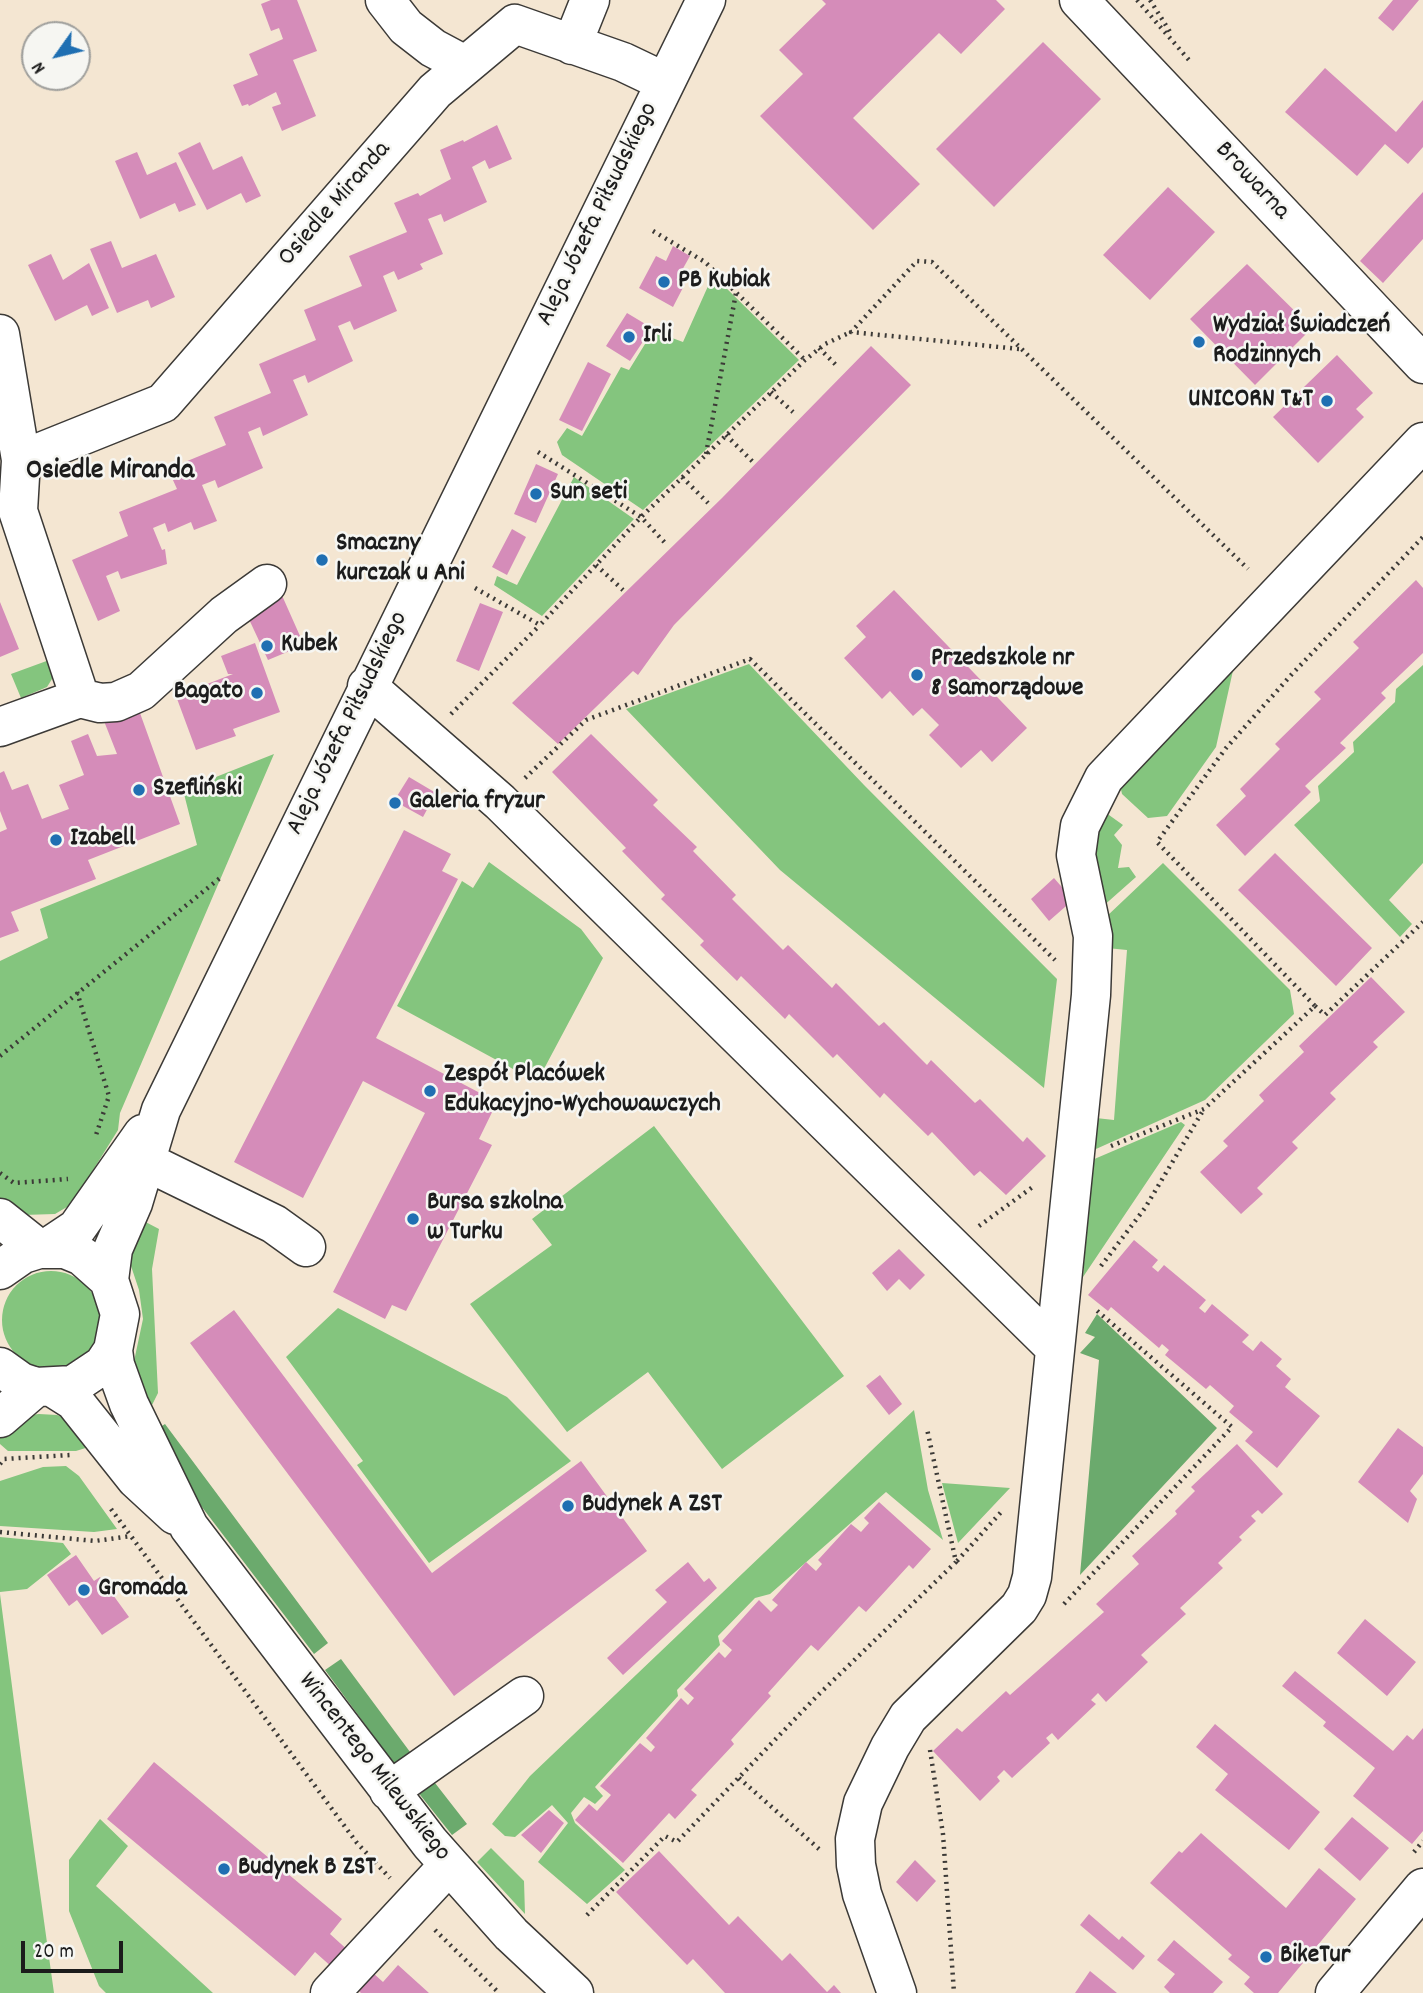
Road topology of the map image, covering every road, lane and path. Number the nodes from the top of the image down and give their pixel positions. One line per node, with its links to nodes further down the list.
1 (385, 0): 8 (street)
2 (590, 0): 6 (street)
3 (706, 0): 9 (street, Aleja Józefa Piłsudskiego)
4 (1079, 0): 17 (street, Browarna)
5 (1150, 0): 7 (path)
6 (572, 45): 8 (street, Osiedle Miranda); 9 (street, Osiedle Miranda)
7 (1181, 47)
8 (463, 64): 25 (street, Osiedle Miranda)
9 (665, 82): 38 (street, Aleja Józefa Piłsudskiego)
10 (653, 231): 11 (path)
11 (736, 293): 16 (path); 24 (path)
12 (850, 332): 14 (path); 15 (path); 15 (path)
13 (0, 334): 25 (street)
14 (819, 348): 16 (path); 18 (path)
15 (1019, 349): 33 (path)
16 (805, 359): 19 (path)
17 (1423, 363)
18 (836, 365)
19 (771, 393): 20 (path); 21 (path)
20 (793, 412)
21 (726, 435): 24 (path); 26 (path)
22 (1423, 442): 62 (street)
23 (538, 452): 29 (path)
24 (706, 455): 27 (path)
25 (21, 460): 39 (street)
26 (753, 463)
27 (682, 477): 28 (path); 29 (path)
28 (708, 503)
29 (641, 517): 31 (path); 32 (path)
30 (1423, 537): 47 (path)
31 (667, 545)
32 (596, 565): 36 (path); 37 (path)
33 (1248, 569)
34 (267, 584): 39 (street)
35 (475, 588): 37 (path)
36 (623, 590)
37 (540, 625): 41 (path)
38 (367, 686): 41 (street); 50 (street, Aleja Józefa Piłsudskiego)
39 (80, 698): 40 (street)
40 (0, 727)
41 (429, 737): 42 (street)
42 (500, 802): 45 (path); 62 (street)
43 (220, 878): 46 (path)
44 (1423, 922): 47 (path)
45 (1063, 968)
46 (77, 992): 48 (path); 51 (path)
47 (1315, 1006): 49 (path)
48 (0, 1056)
49 (1204, 1109): 52 (path); 60 (path)
50 (160, 1110): 53 (street, Aleja Józefa Piłsudskiego); 58 (street, Aleja Józefa Piłsudskiego)
51 (93, 1143)
52 (1106, 1148)
53 (145, 1161): 57 (street); 61 (street, Aleja Józefa Piłsudskiego)
54 (0, 1173): 55 (path)
55 (80, 1178)
56 (0, 1219): 58 (street)
57 (306, 1247)
58 (43, 1249): 59 (street, Aleja Józefa Piłsudskiego); 61 (street)
59 (0, 1270)
60 (1098, 1270)
61 (109, 1280): 63 (street)
62 (1055, 1348): 85 (street)
63 (113, 1350): 65 (street); 72 (street, Wincentego Milewskiego)
64 (0, 1367): 65 (street, Wincentego Milewskiego)
65 (45, 1388): 66 (street); 72 (street, Wincentego Milewskiego)
66 (0, 1418)
67 (927, 1429): 75 (path)
68 (75, 1461): 69 (path)
69 (0, 1464)
70 (1010, 1503): 75 (path)
71 (109, 1506): 74 (path)
72 (189, 1527): 77 (street, Wincentego Milewskiego)
73 (0, 1532): 74 (path)
74 (132, 1536): 80 (path)
75 (956, 1562): 81 (path)
76 (524, 1696): 77 (street)
77 (389, 1791): 78 (street, Wincentego Milewskiego)
78 (449, 1865): 80 (street); 84 (street, Wincentego Milewskiego)
79 (1423, 1888): 86 (street)
80 (412, 1902): 82 (street); 83 (path)
81 (587, 1916)
82 (330, 1993)
83 (499, 1993)
84 (574, 1993)
85 (897, 1993)
86 (1335, 1993)

